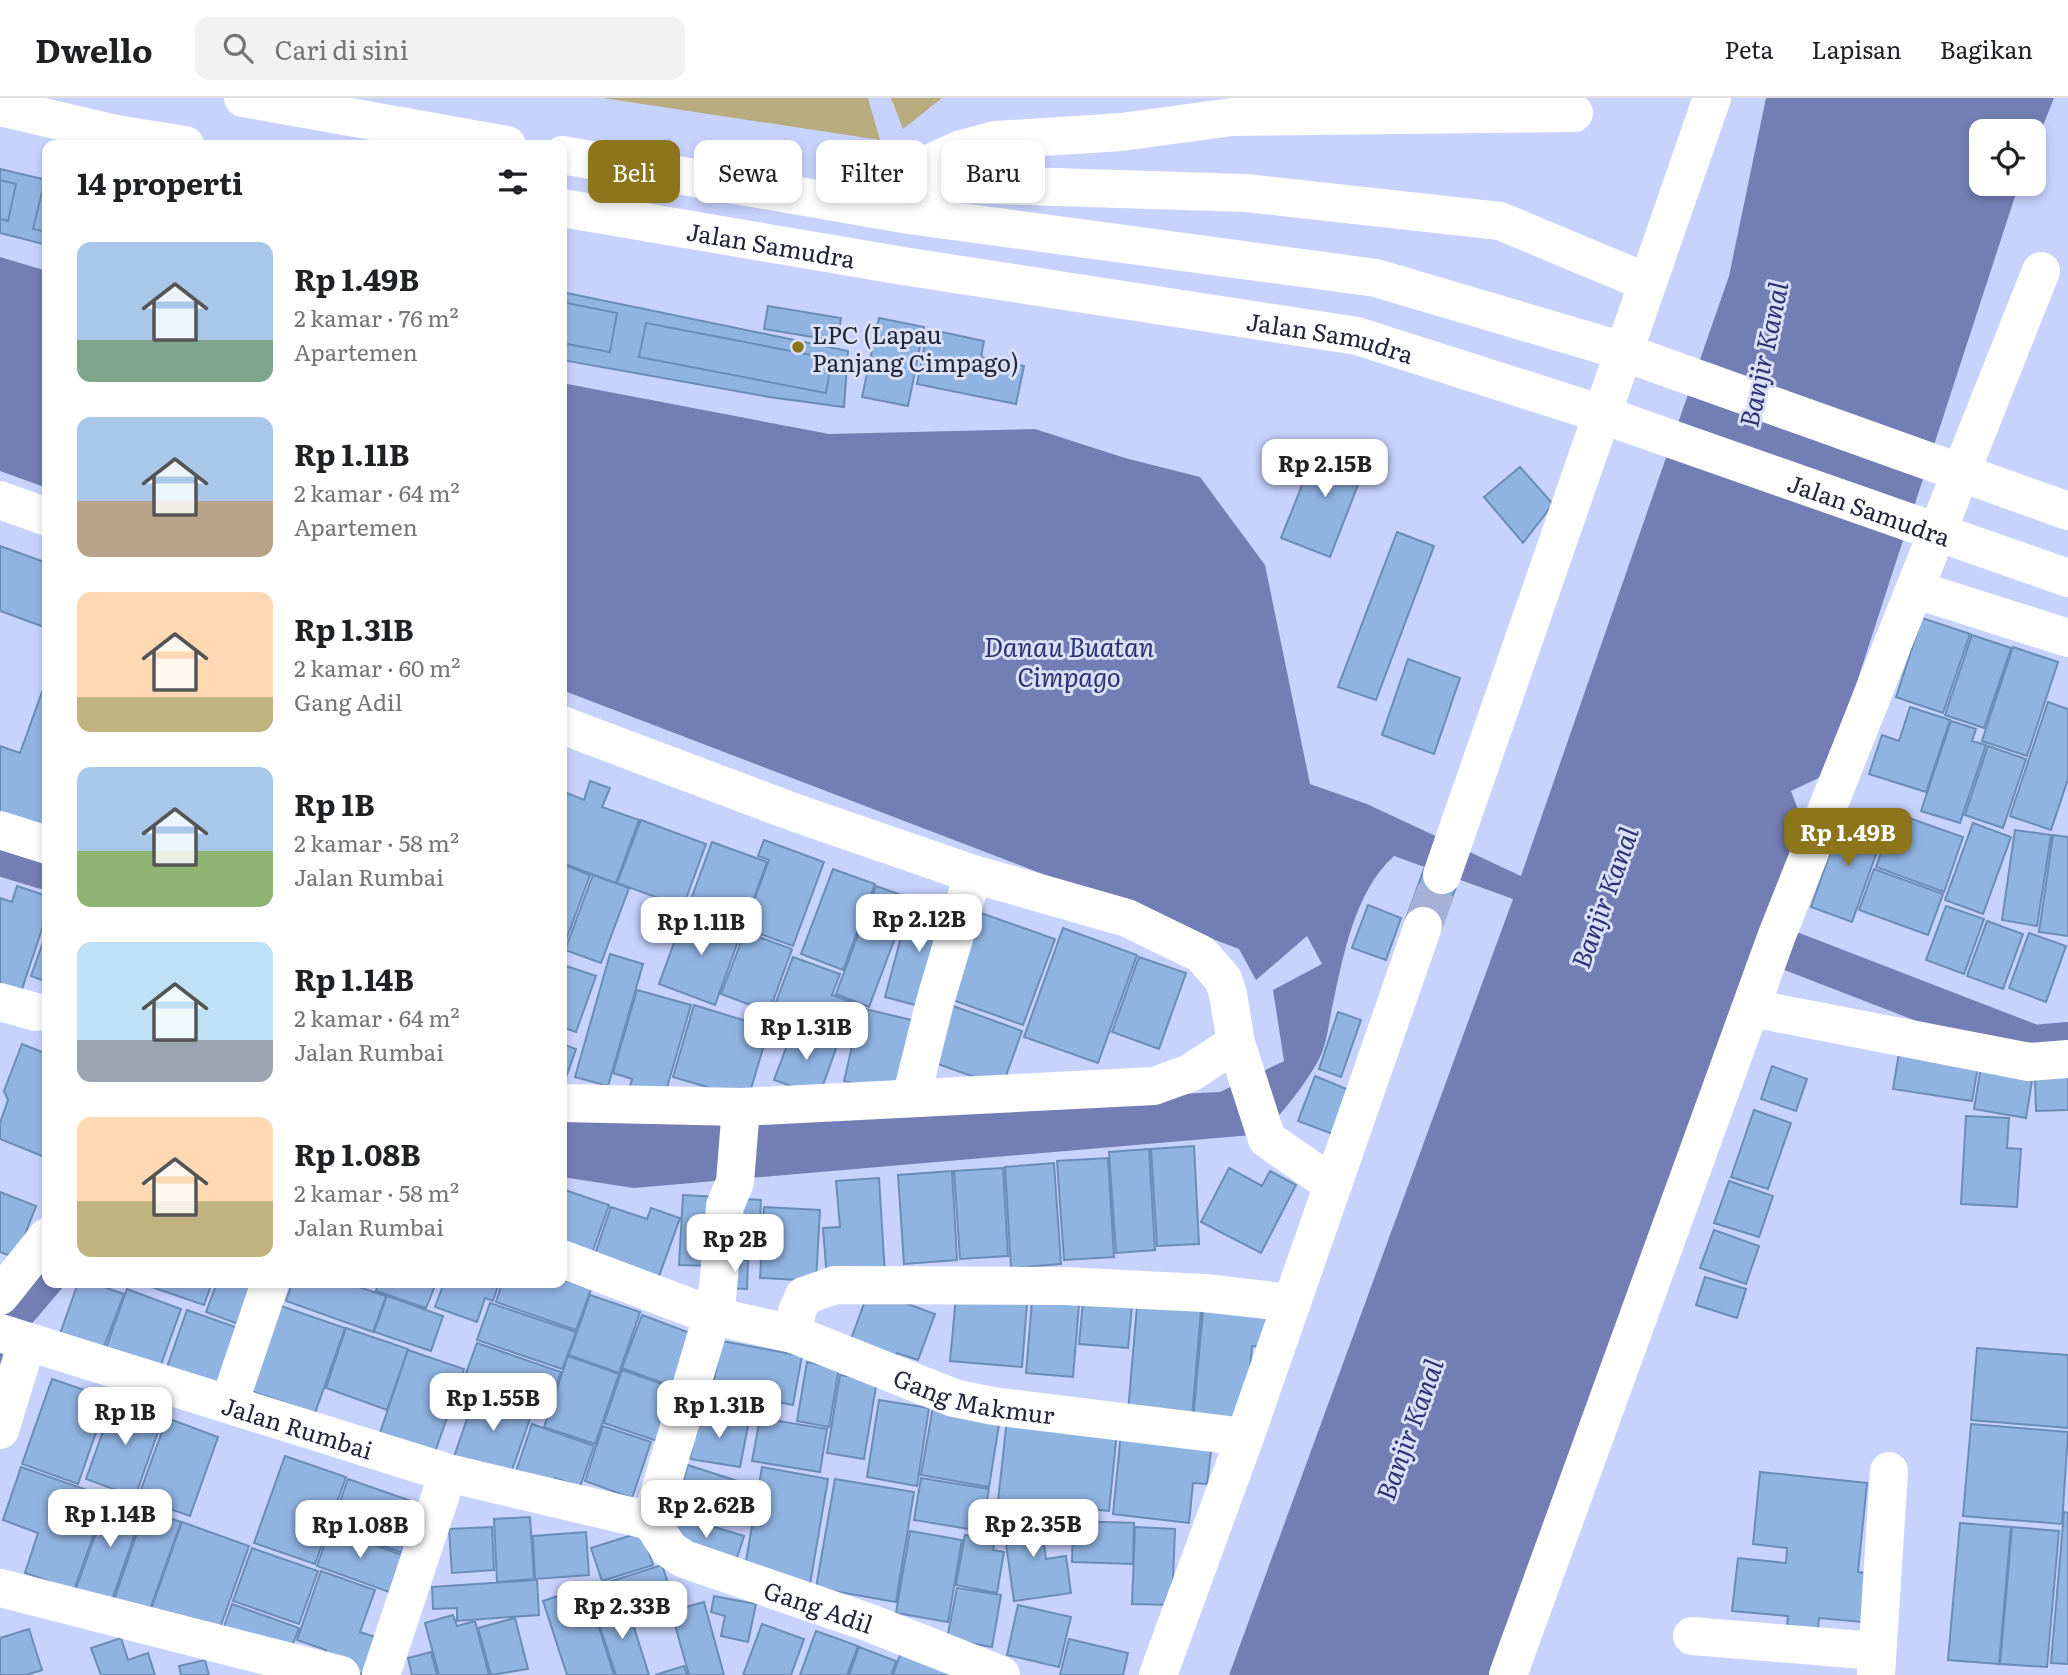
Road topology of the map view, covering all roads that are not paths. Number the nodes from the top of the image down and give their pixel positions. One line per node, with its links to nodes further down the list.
1 (243, 98): 6 (street)
2 (1712, 98): 14 (street)
3 (0, 107): 5 (street)
4 (1574, 113): 8 (street)
5 (154, 140)
6 (479, 140)
7 (567, 156): 9 (street, Jalan Samudra)
8 (927, 170)
9 (816, 190)
10 (927, 195): 14 (street)
11 (913, 203): 16 (street, Jalan Samudra)
12 (567, 209): 18 (street, Jalan Samudra)
13 (2041, 271): 19 (street)
14 (1646, 282): 24 (street)
15 (0, 500): 17 (street)
16 (2068, 511)
17 (42, 515)
18 (2068, 578)
19 (1917, 590): 20 (street); 27 (street)
20 (2068, 638)
21 (567, 727): 25 (street)
22 (0, 830): 23 (street)
23 (42, 843)
24 (1447, 858)
25 (973, 874): 30 (street); 32 (street)
26 (1423, 926): 35 (street)
27 (1754, 999): 31 (street); 57 (street)
28 (0, 1002): 29 (street)
29 (36, 1012)
30 (1240, 1053): 32 (street); 35 (street)
31 (2068, 1059)
32 (911, 1098): 34 (street)
33 (567, 1103): 34 (street)
34 (741, 1111): 41 (street)
35 (1333, 1185): 40 (street)
36 (42, 1243): 39 (street)
37 (567, 1261): 41 (street, Gang Makmur)
38 (268, 1288): 44 (street)
39 (0, 1296)
40 (1292, 1303): 42 (street); 46 (street)
41 (713, 1316): 42 (street, Gang Makmur); 49 (street)
42 (793, 1334): 46 (street, Gang Makmur)
43 (13, 1337): 44 (street, Jalan Rumbai); 45 (street)
44 (229, 1404): 48 (street, Jalan Rumbai)
45 (0, 1430)
46 (1245, 1437): 56 (street)
47 (1889, 1471): 52 (street)
48 (447, 1473): 49 (street, Jalan Rumbai); 54 (street)
49 (651, 1521): 55 (street, Gang Adil)
50 (0, 1588): 53 (street)
51 (1692, 1636): 52 (street)
52 (1876, 1663)
53 (341, 1675)
54 (382, 1675)
55 (1001, 1675)
56 (1158, 1675)
57 (1508, 1675)

